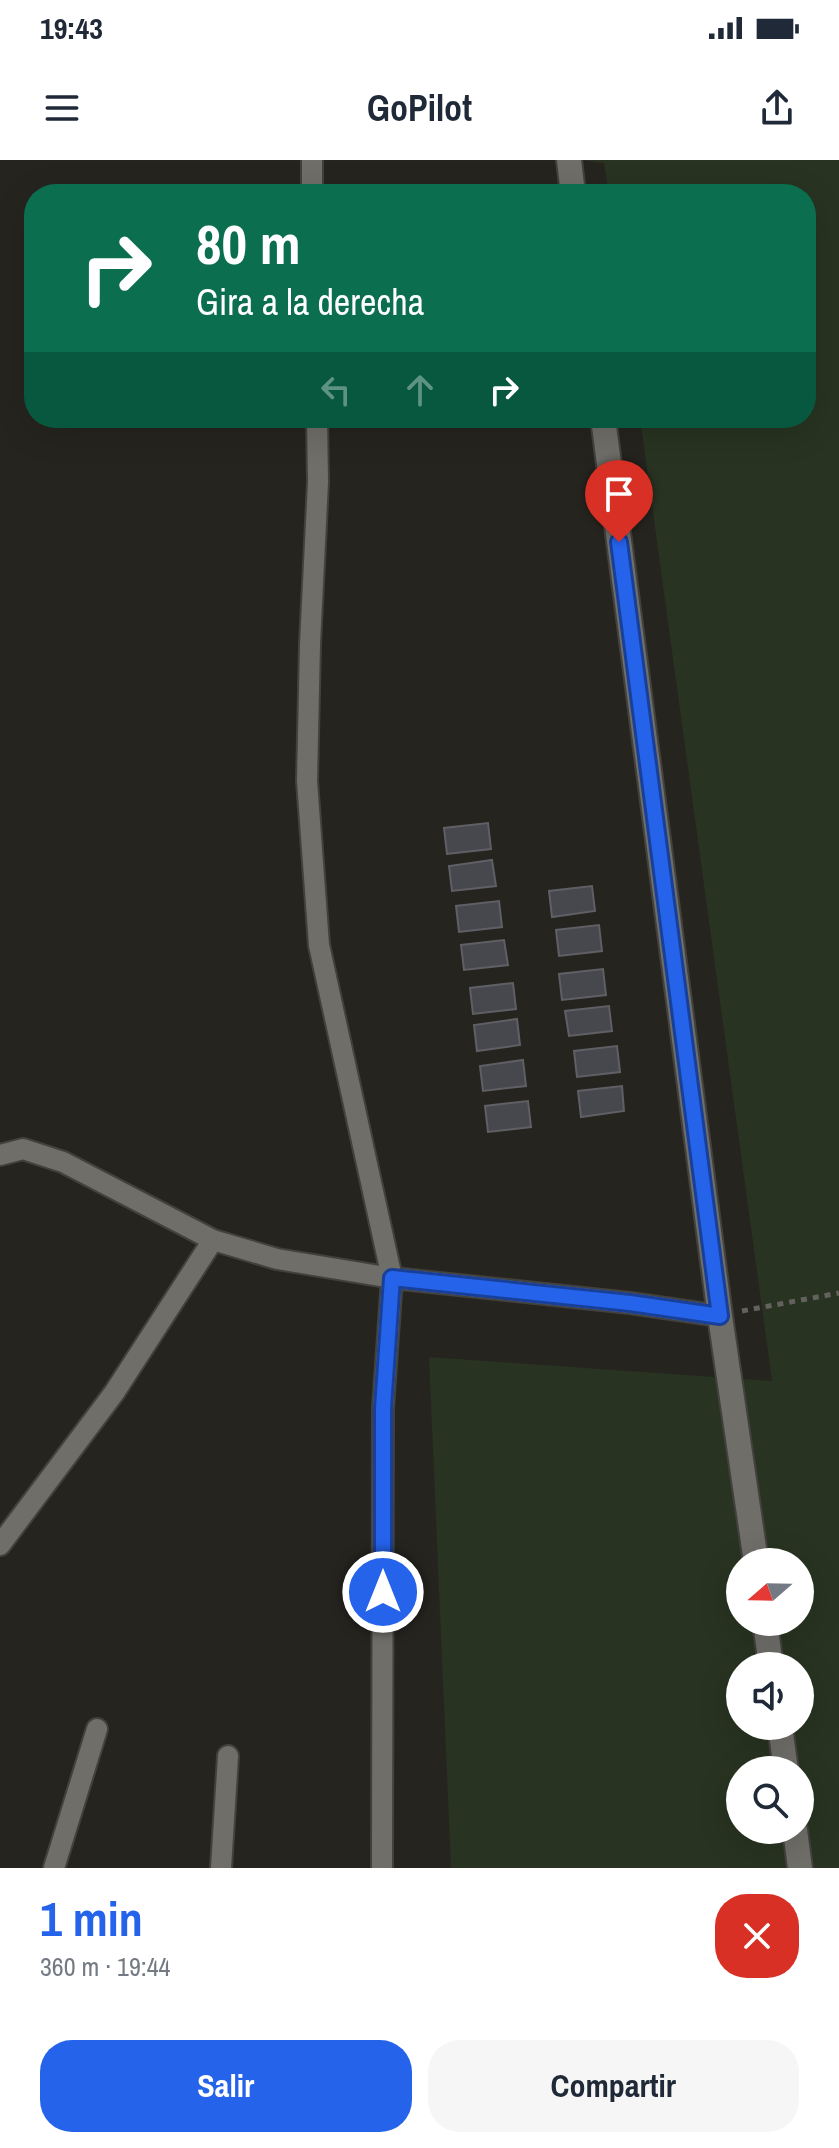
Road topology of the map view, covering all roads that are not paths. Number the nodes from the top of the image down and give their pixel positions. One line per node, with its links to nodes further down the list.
1 (312, 160): 3 (street)
2 (569, 160): 4 (main road)
3 (312, 184)
4 (572, 184)
5 (317, 428): 9 (street)
6 (604, 428): 10 (main road)
7 (0, 1155): 8 (street)
8 (213, 1240): 9 (street); 11 (street)
9 (392, 1278): 10 (street); 18 (street)
10 (720, 1316): 12 (main road)
11 (0, 1545)
12 (754, 1548)
13 (97, 1729): 16 (street)
14 (228, 1756): 17 (street)
15 (797, 1844): 19 (main road)
16 (54, 1868)
17 (221, 1868)
18 (382, 1868)
19 (800, 1868)

